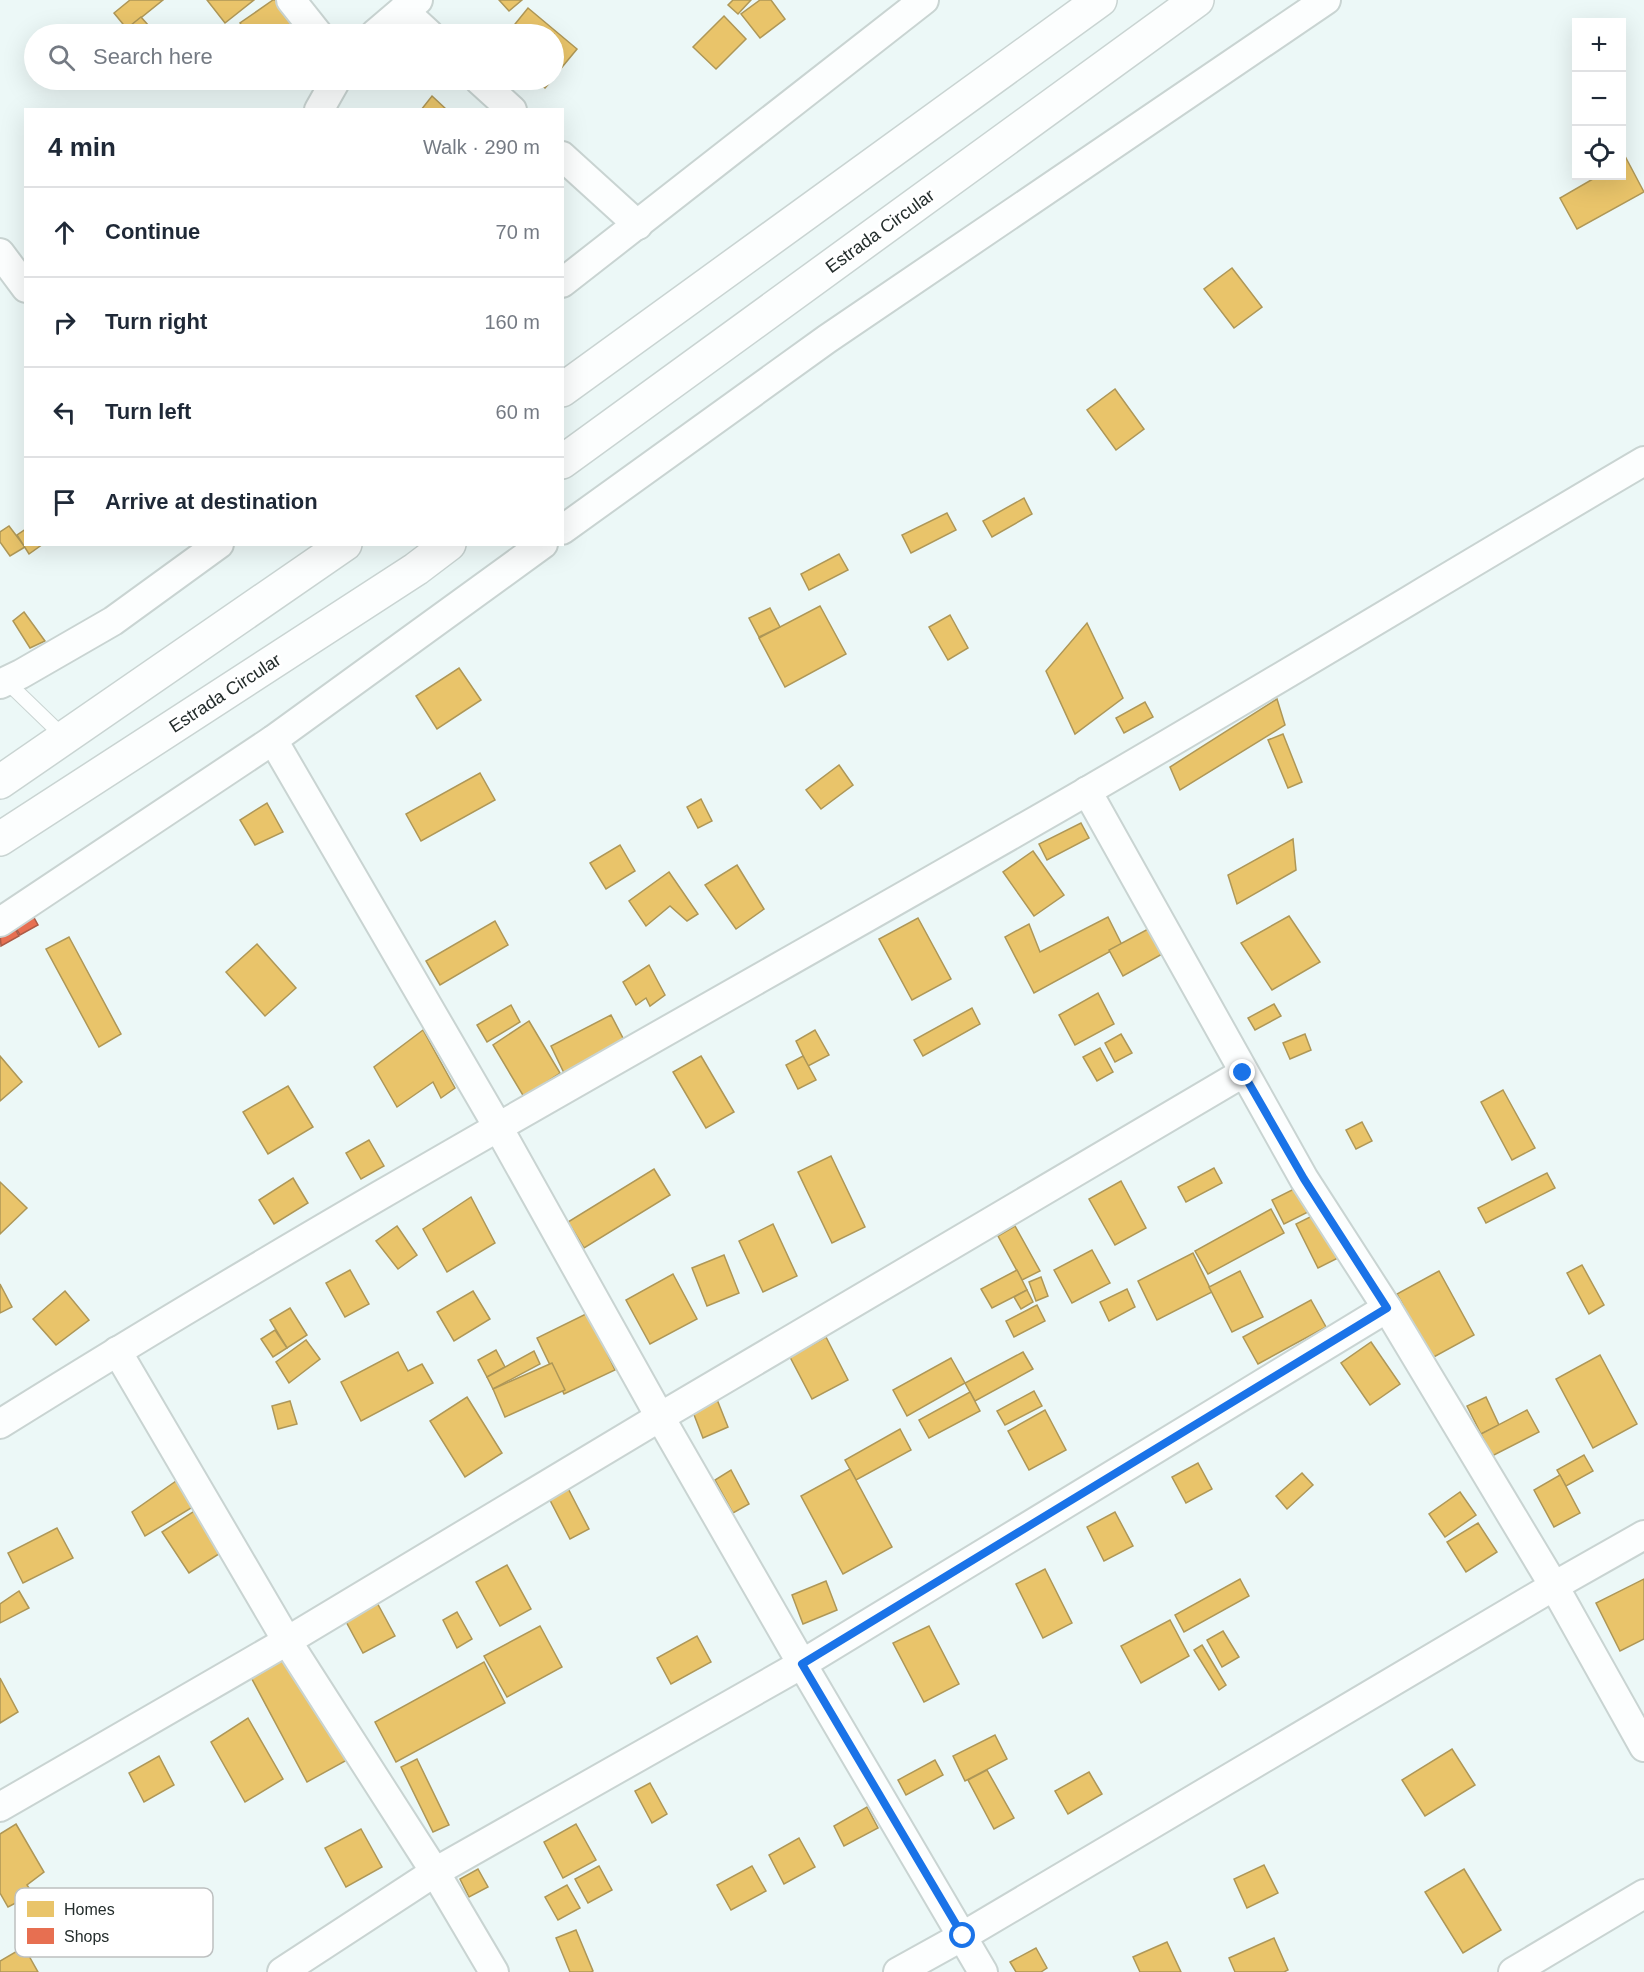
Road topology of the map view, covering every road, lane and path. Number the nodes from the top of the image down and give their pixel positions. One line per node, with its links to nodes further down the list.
1 (291, 0): 7 (street)
2 (924, 0): 15 (street)
3 (1100, 0): 19 (main road)
4 (1197, 0): 20 (main road, Estrada Circular)
5 (1326, 0): 22 (street)
6 (411, 5): 8 (street); 9 (street)
7 (310, 24)
8 (387, 24)
9 (423, 24)
10 (330, 90): 12 (street)
11 (490, 90): 13 (street)
12 (320, 108)
13 (510, 108)
14 (564, 158): 15 (street)
15 (638, 225): 17 (street)
16 (0, 254): 18 (street)
17 (564, 281)
18 (24, 285)
19 (564, 389)
20 (564, 461)
21 (1644, 461): 31 (street)
22 (564, 529)
23 (214, 546): 27 (street)
24 (342, 546): 28 (main road)
25 (446, 546): 32 (main road, Estrada Circular)
26 (540, 546): 29 (street)
27 (3, 682): 28 (lane)
28 (64, 737): 30 (main road)
29 (273, 740): 33 (street); 35 (street)
30 (0, 782)
31 (1087, 791): 34 (street); 35 (street)
32 (0, 839)
33 (0, 922)
34 (1243, 1073): 36 (street); 38 (street)
35 (498, 1127): 37 (street); 38 (street)
36 (1387, 1308): 41 (street); 43 (street)
37 (117, 1351): 39 (street); 42 (street)
38 (660, 1417): 42 (street); 43 (street)
39 (0, 1424)
40 (1644, 1535): 41 (street)
41 (1554, 1586): 44 (street); 48 (street)
42 (287, 1641): 45 (street); 46 (street)
43 (802, 1664): 46 (street); 48 (street)
44 (1644, 1747)
45 (0, 1807)
46 (435, 1872): 49 (street); 50 (street)
47 (1644, 1894): 53 (street)
48 (963, 1936): 51 (street); 52 (street)
49 (282, 1972)
50 (494, 1972)
51 (898, 1972)
52 (983, 1972)
53 (1513, 1972)

